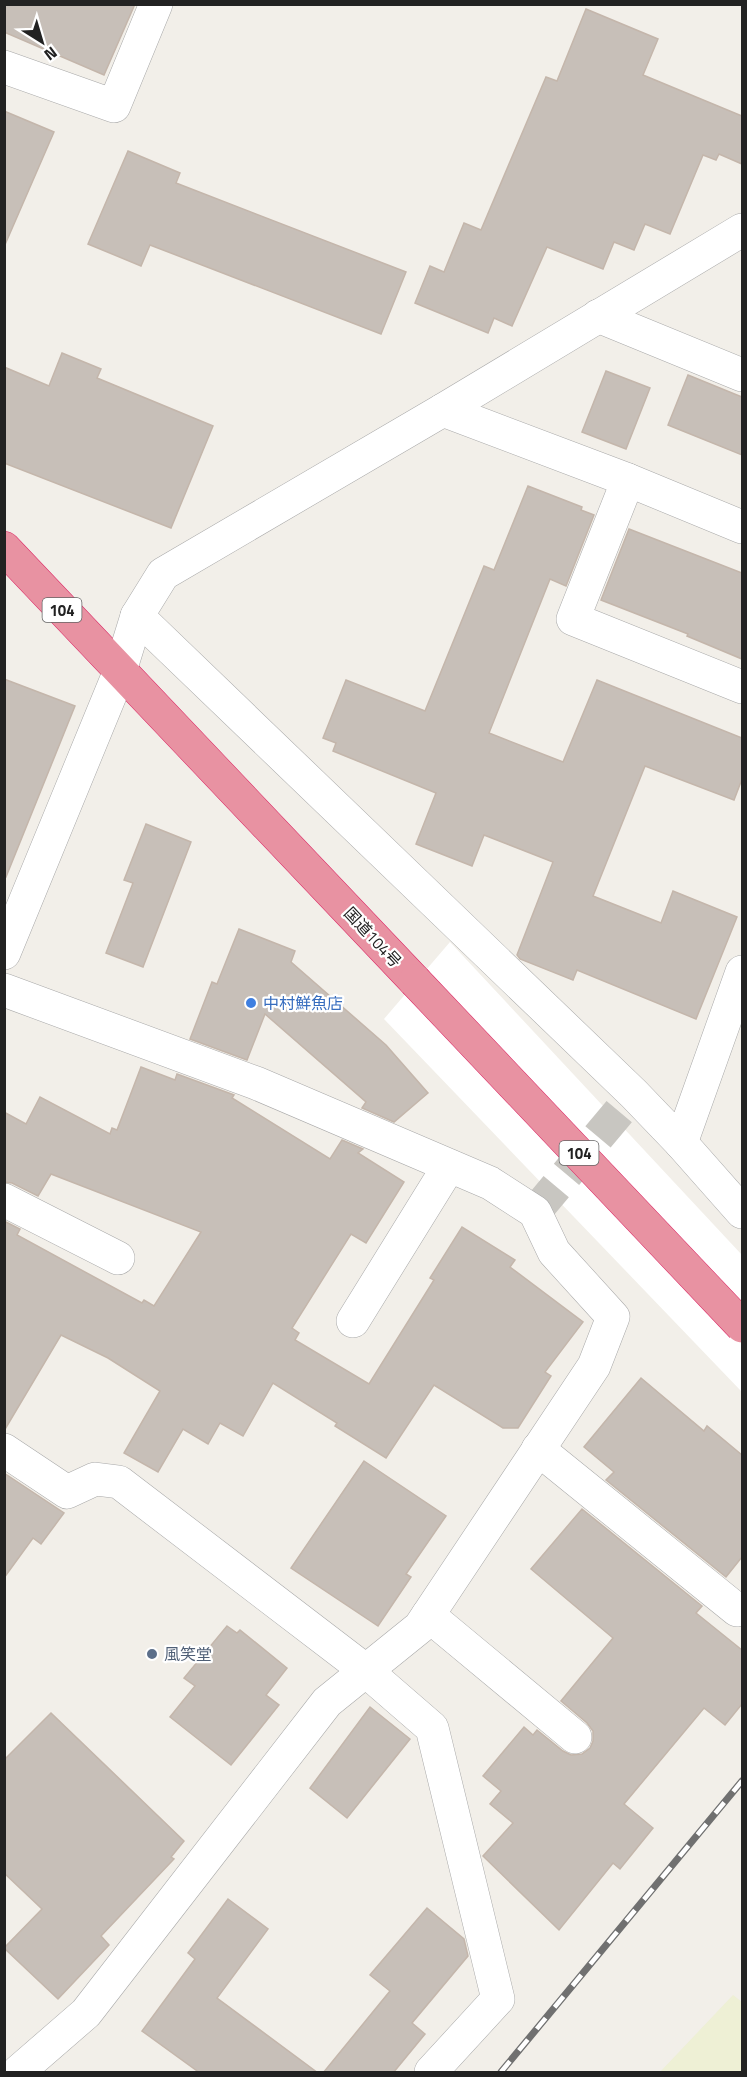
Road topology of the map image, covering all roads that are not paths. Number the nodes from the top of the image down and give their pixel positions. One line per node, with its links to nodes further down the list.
1 (156, 4): 2 (street)
2 (4, 67)
3 (742, 230): 4 (street)
4 (598, 316): 5 (street); 6 (street)
5 (742, 375)
6 (443, 410): 7 (street); 10 (street)
7 (628, 480): 8 (street); 12 (street)
8 (742, 526)
9 (4, 548): 11 (highway, 国道104号 / 104)
10 (137, 616): 11 (street); 16 (street)
11 (120, 671): 13 (street); 22 (highway, 国道104号 / 104, bridge)
12 (742, 687)
13 (4, 953)
14 (742, 972): 16 (street)
15 (4, 990): 17 (street)
16 (681, 1143): 19 (street)
17 (449, 1166): 21 (street); 23 (street)
18 (4, 1200): 20 (street)
19 (742, 1212)
20 (118, 1258)
21 (353, 1321)
22 (742, 1326)
23 (538, 1449): 25 (street); 26 (street)
24 (4, 1450): 27 (street)
25 (737, 1610)
26 (428, 1615): 27 (street); 28 (street)
27 (365, 1670): 29 (street); 30 (street)
28 (575, 1737)
29 (18, 2073)
30 (431, 2073)

